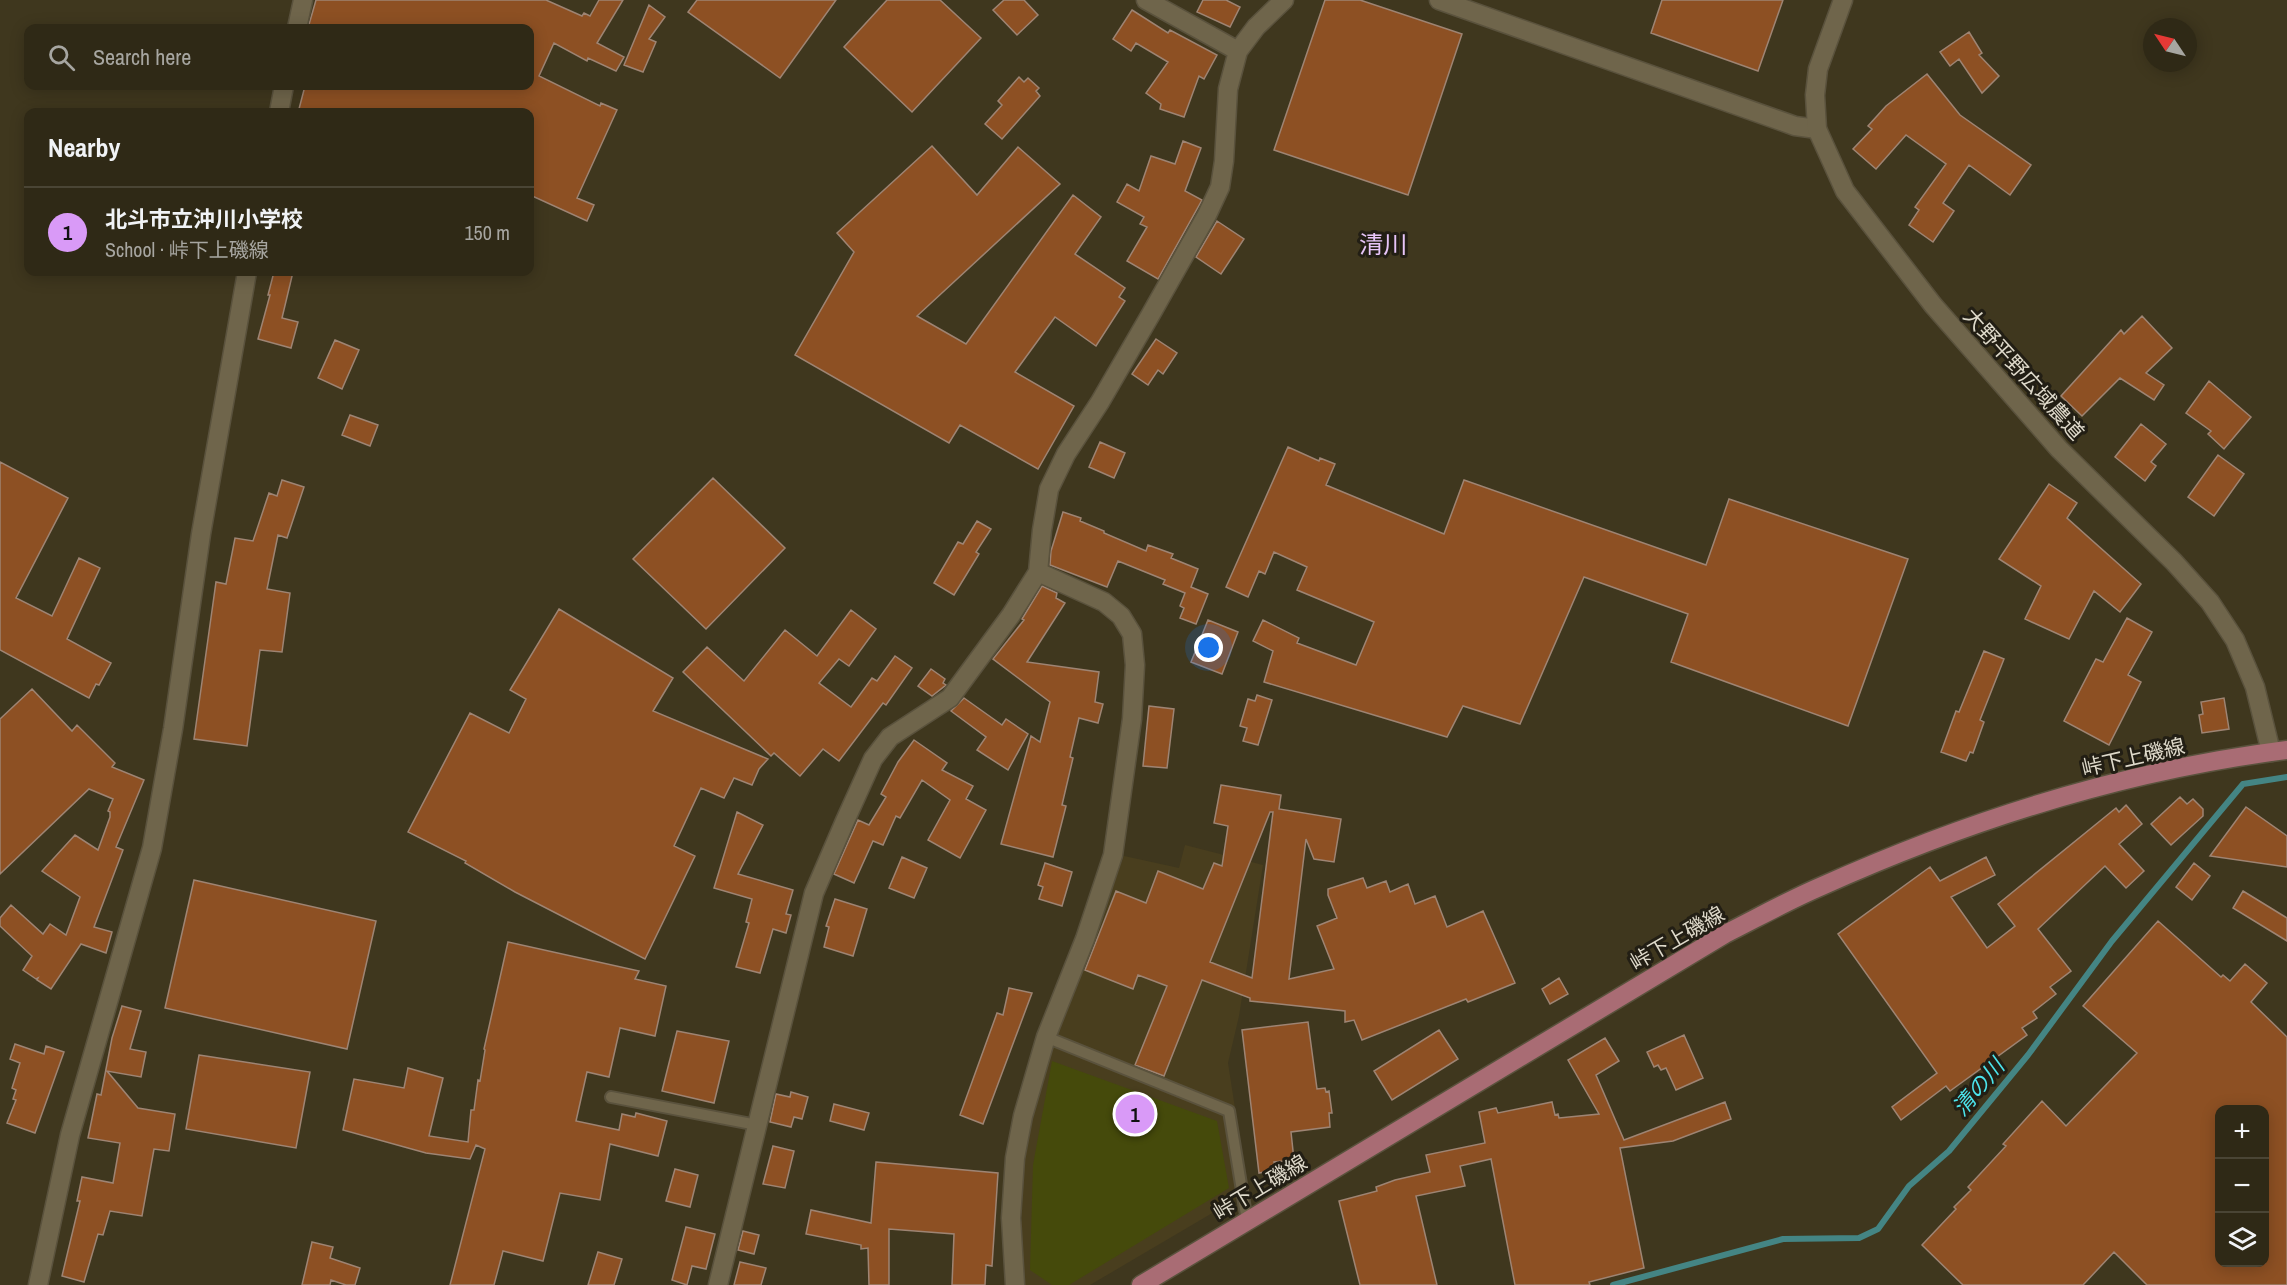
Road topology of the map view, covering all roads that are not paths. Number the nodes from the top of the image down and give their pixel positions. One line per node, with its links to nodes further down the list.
1 (303, 0): 6 (street)
2 (1146, 0): 7 (street)
3 (1284, 0): 7 (street)
4 (1439, 0): 10 (street)
5 (1843, 0): 10 (street, 大野平野広域農道)
6 (298, 24)
7 (1238, 51): 12 (street)
8 (283, 90): 9 (street)
9 (280, 108)
10 (1817, 129): 13 (street, 大野平野広域農道)
11 (246, 276): 18 (street)
12 (1038, 572): 14 (street); 16 (street)
13 (2279, 751): 17 (main road, 峠下上磯線)
14 (1046, 1037): 17 (lane); 20 (street)
15 (611, 1097): 16 (lane)
16 (757, 1125): 19 (street)
17 (1247, 1221): 21 (main road, 峠下上磯線)
18 (38, 1285)
19 (718, 1285)
20 (1015, 1285)
21 (1141, 1285)

